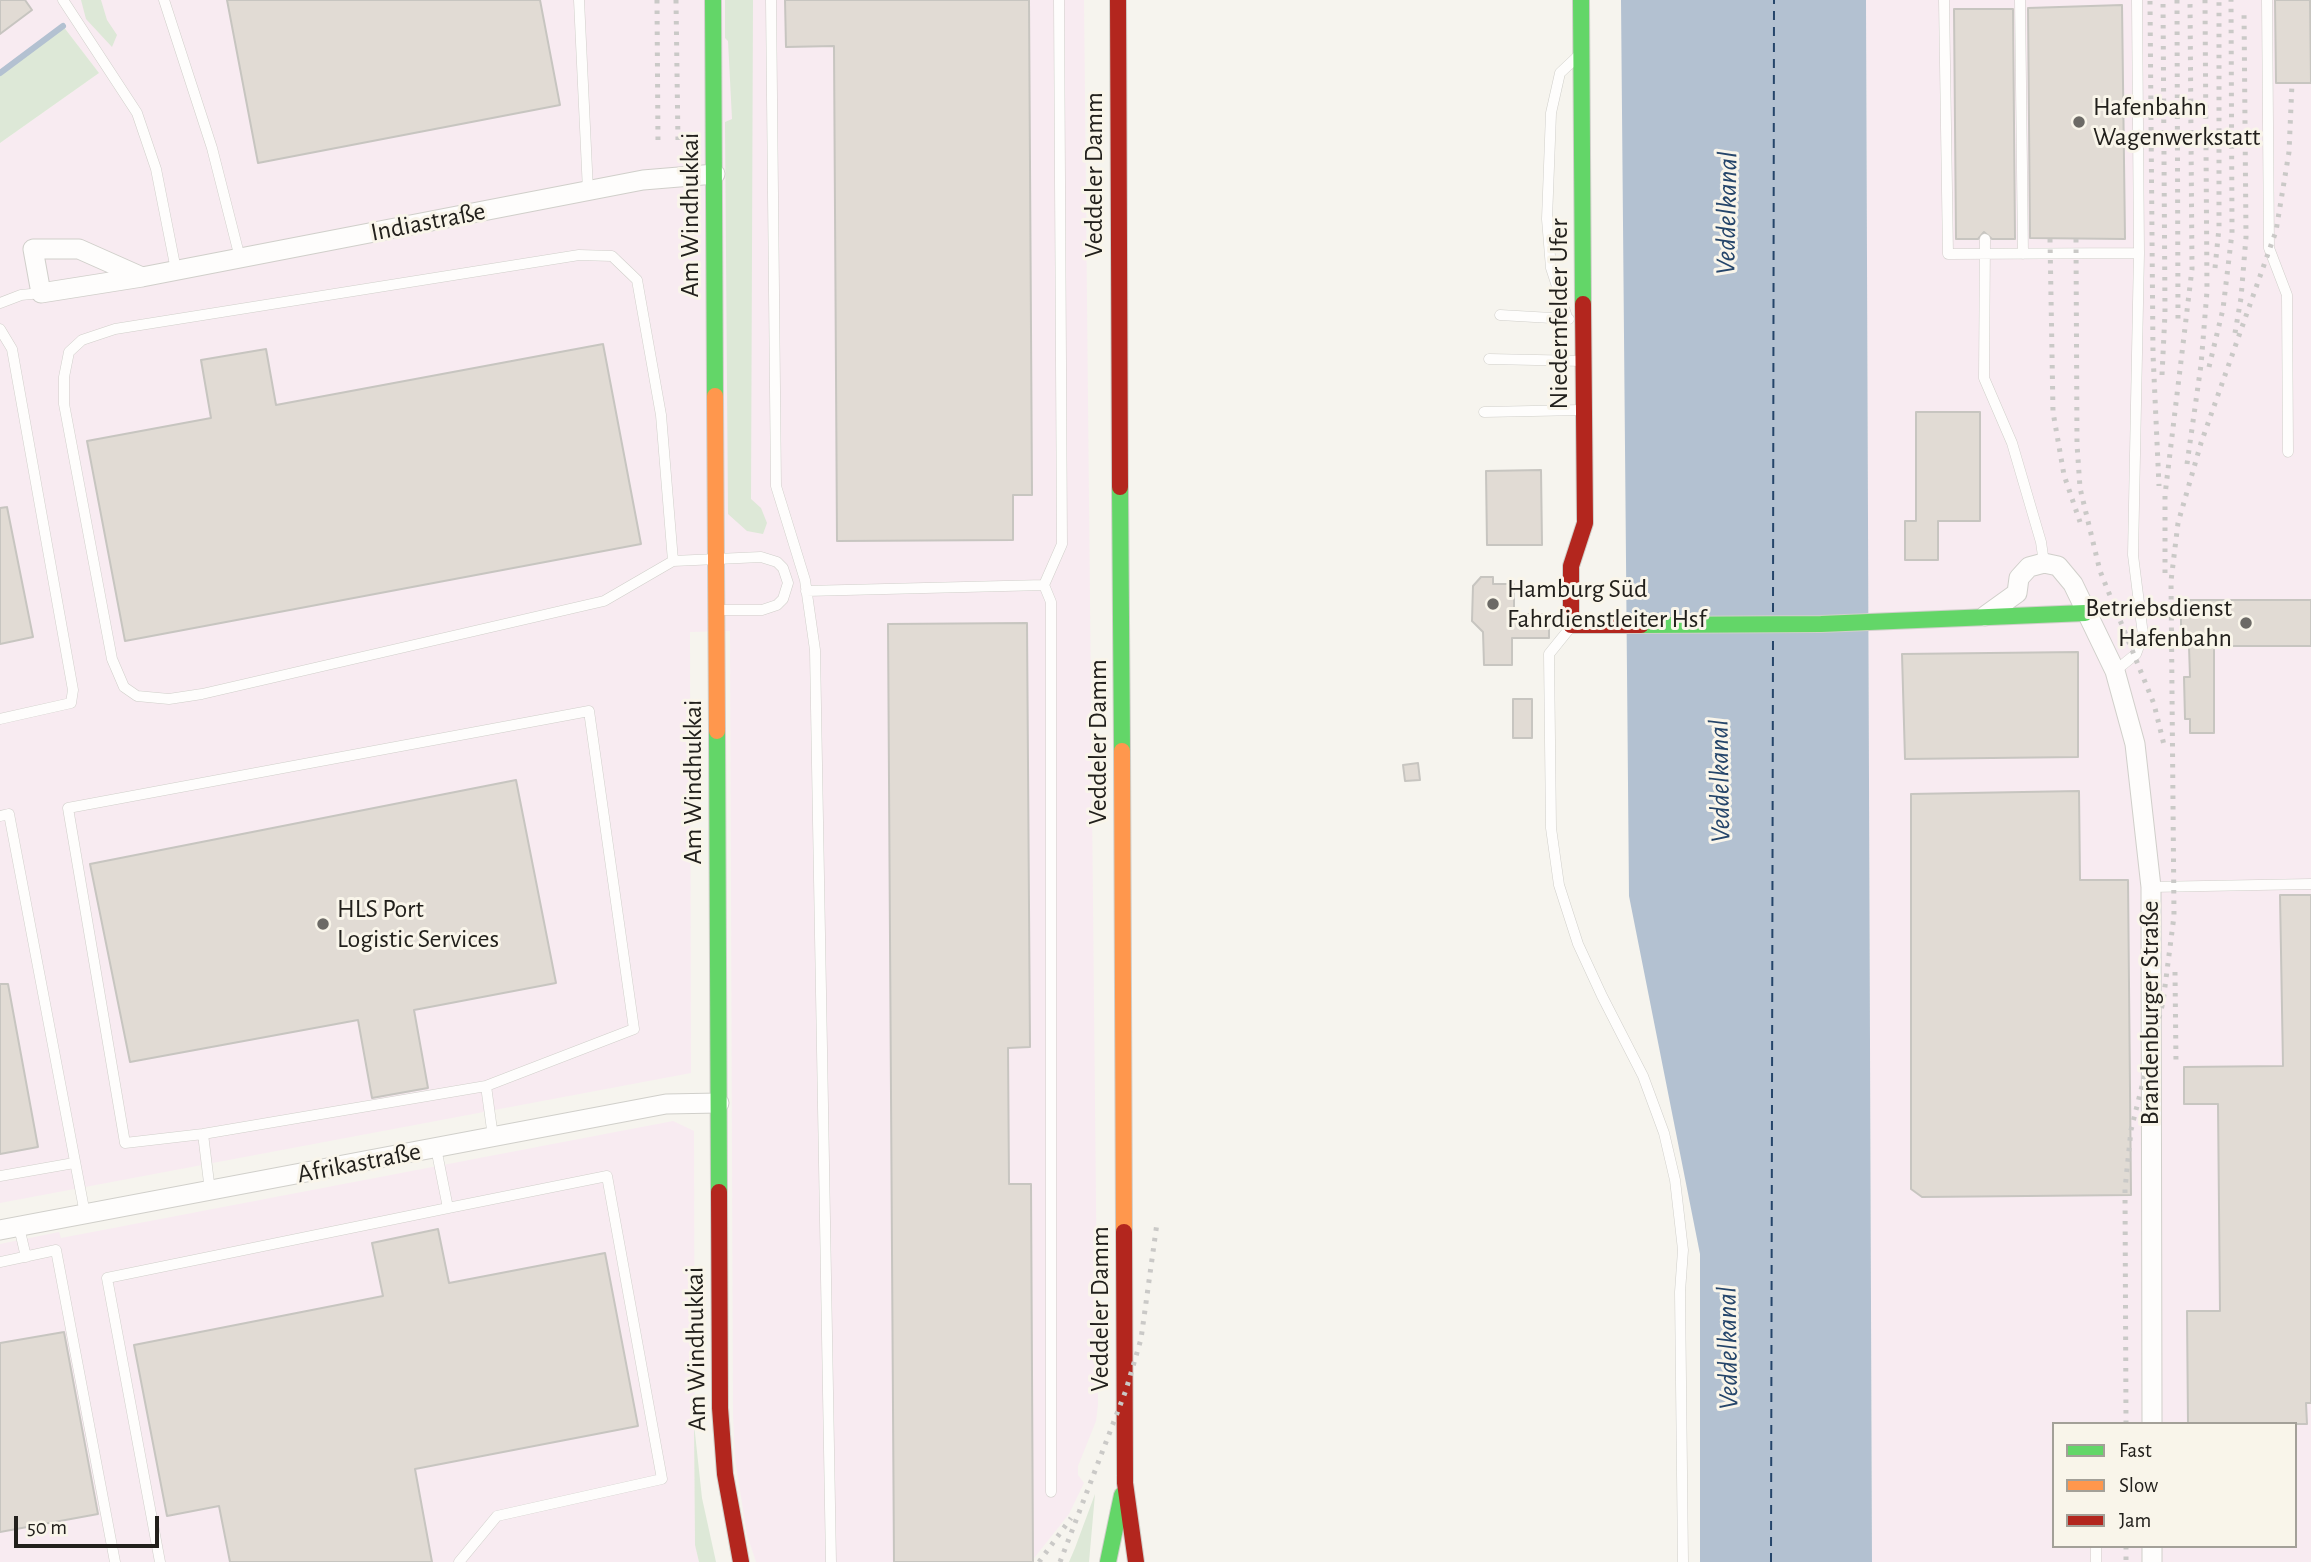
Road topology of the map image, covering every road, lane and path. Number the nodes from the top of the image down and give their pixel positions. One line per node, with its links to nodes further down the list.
1 (63, 0): 21 (lane)
2 (164, 0): 20 (lane)
3 (579, 0): 15 (lane)
4 (713, 0): 14 (street, Am Windhukkai)
5 (771, 0): 37 (lane)
6 (1059, 0): 39 (lane)
7 (1118, 0): 66 (street, Veddeler Damm)
8 (1581, 0): 13 (street, Niedernfelder Ufer)
9 (1944, 0): 19 (lane)
10 (2020, 0): 18 (lane)
11 (2137, 0): 17 (lane)
12 (2267, 0): 33 (lane)
13 (1581, 54): 26 (lane); 27 (street, Niedernfelder Ufer)
14 (715, 174): 15 (street, Indiastraße); 34 (street, Am Windhukkai)
15 (588, 191): 20 (street, Indiastraße)
16 (1986, 239): 19 (lane)
17 (2139, 253): 18 (lane); 47 (lane)
18 (2023, 254): 19 (lane)
19 (1984, 255): 36 (lane)
20 (240, 258): 21 (street, Indiastraße)
21 (176, 270): 22 (street, Indiastraße)
22 (142, 277): 23 (street, Indiastraße); 23 (street)
23 (41, 293): 24 (lane)
24 (0, 303)
25 (1500, 315): 26 (lane)
26 (1567, 317): 27 (lane)
27 (1583, 327): 30 (street, Niedernfelder Ufer)
28 (0, 329): 48 (lane)
29 (1489, 359): 30 (lane)
30 (1584, 361): 31 (street, Niedernfelder Ufer)
31 (1584, 410): 32 (lane); 46 (street, Niedernfelder Ufer)
32 (1484, 412)
33 (2288, 452)
34 (716, 558): 35 (lane); 38 (lane); 42 (street, Am Windhukkai)
35 (673, 561): 35 (lane)
36 (2044, 563): 41 (street); 43 (street, Brandenburger Straße)
37 (804, 580): 38 (lane); 40 (lane)
38 (788, 583): 42 (lane)
39 (1044, 585): 40 (lane); 67 (lane)
40 (806, 591): 72 (lane)
41 (2017, 593): 44 (street); 45 (street)
42 (716, 610): 53 (street, Am Windhukkai)
43 (2085, 613): 44 (street); 47 (street, Brandenburger Straße)
44 (2033, 615): 45 (street)
45 (1984, 617): 46 (street)
46 (1571, 625): 75 (lane)
47 (2115, 671): 51 (street, Brandenburger Straße)
48 (0, 719)
49 (0, 816): 57 (lane)
50 (2311, 884): 51 (lane)
51 (2151, 887): 65 (street, Brandenburger Straße)
52 (486, 1086): 54 (lane); 54 (lane); 55 (lane)
53 (719, 1103): 55 (street, Afrikastraße); 71 (street, Am Windhukkai)
54 (203, 1134): 59 (lane)
55 (493, 1137): 56 (street, Afrikastraße)
56 (436, 1148): 59 (street, Afrikastraße); 60 (lane)
57 (74, 1163): 58 (lane); 61 (lane)
58 (0, 1176)
59 (209, 1191): 61 (street, Afrikastraße)
60 (448, 1208): 69 (lane); 70 (lane)
61 (85, 1214): 62 (street, Afrikastraße)
62 (10, 1229): 63 (lane)
63 (26, 1256): 64 (lane); 68 (lane)
64 (0, 1262)
65 (2152, 1422)
66 (1125, 1483): 73 (street, Veddeler Damm); 74 (street, Veddeler Damm)
67 (1051, 1492)
68 (114, 1562)
69 (160, 1562)
70 (459, 1562)
71 (741, 1562)
72 (831, 1562)
73 (1108, 1562)
74 (1136, 1562)
75 (1683, 1562)

